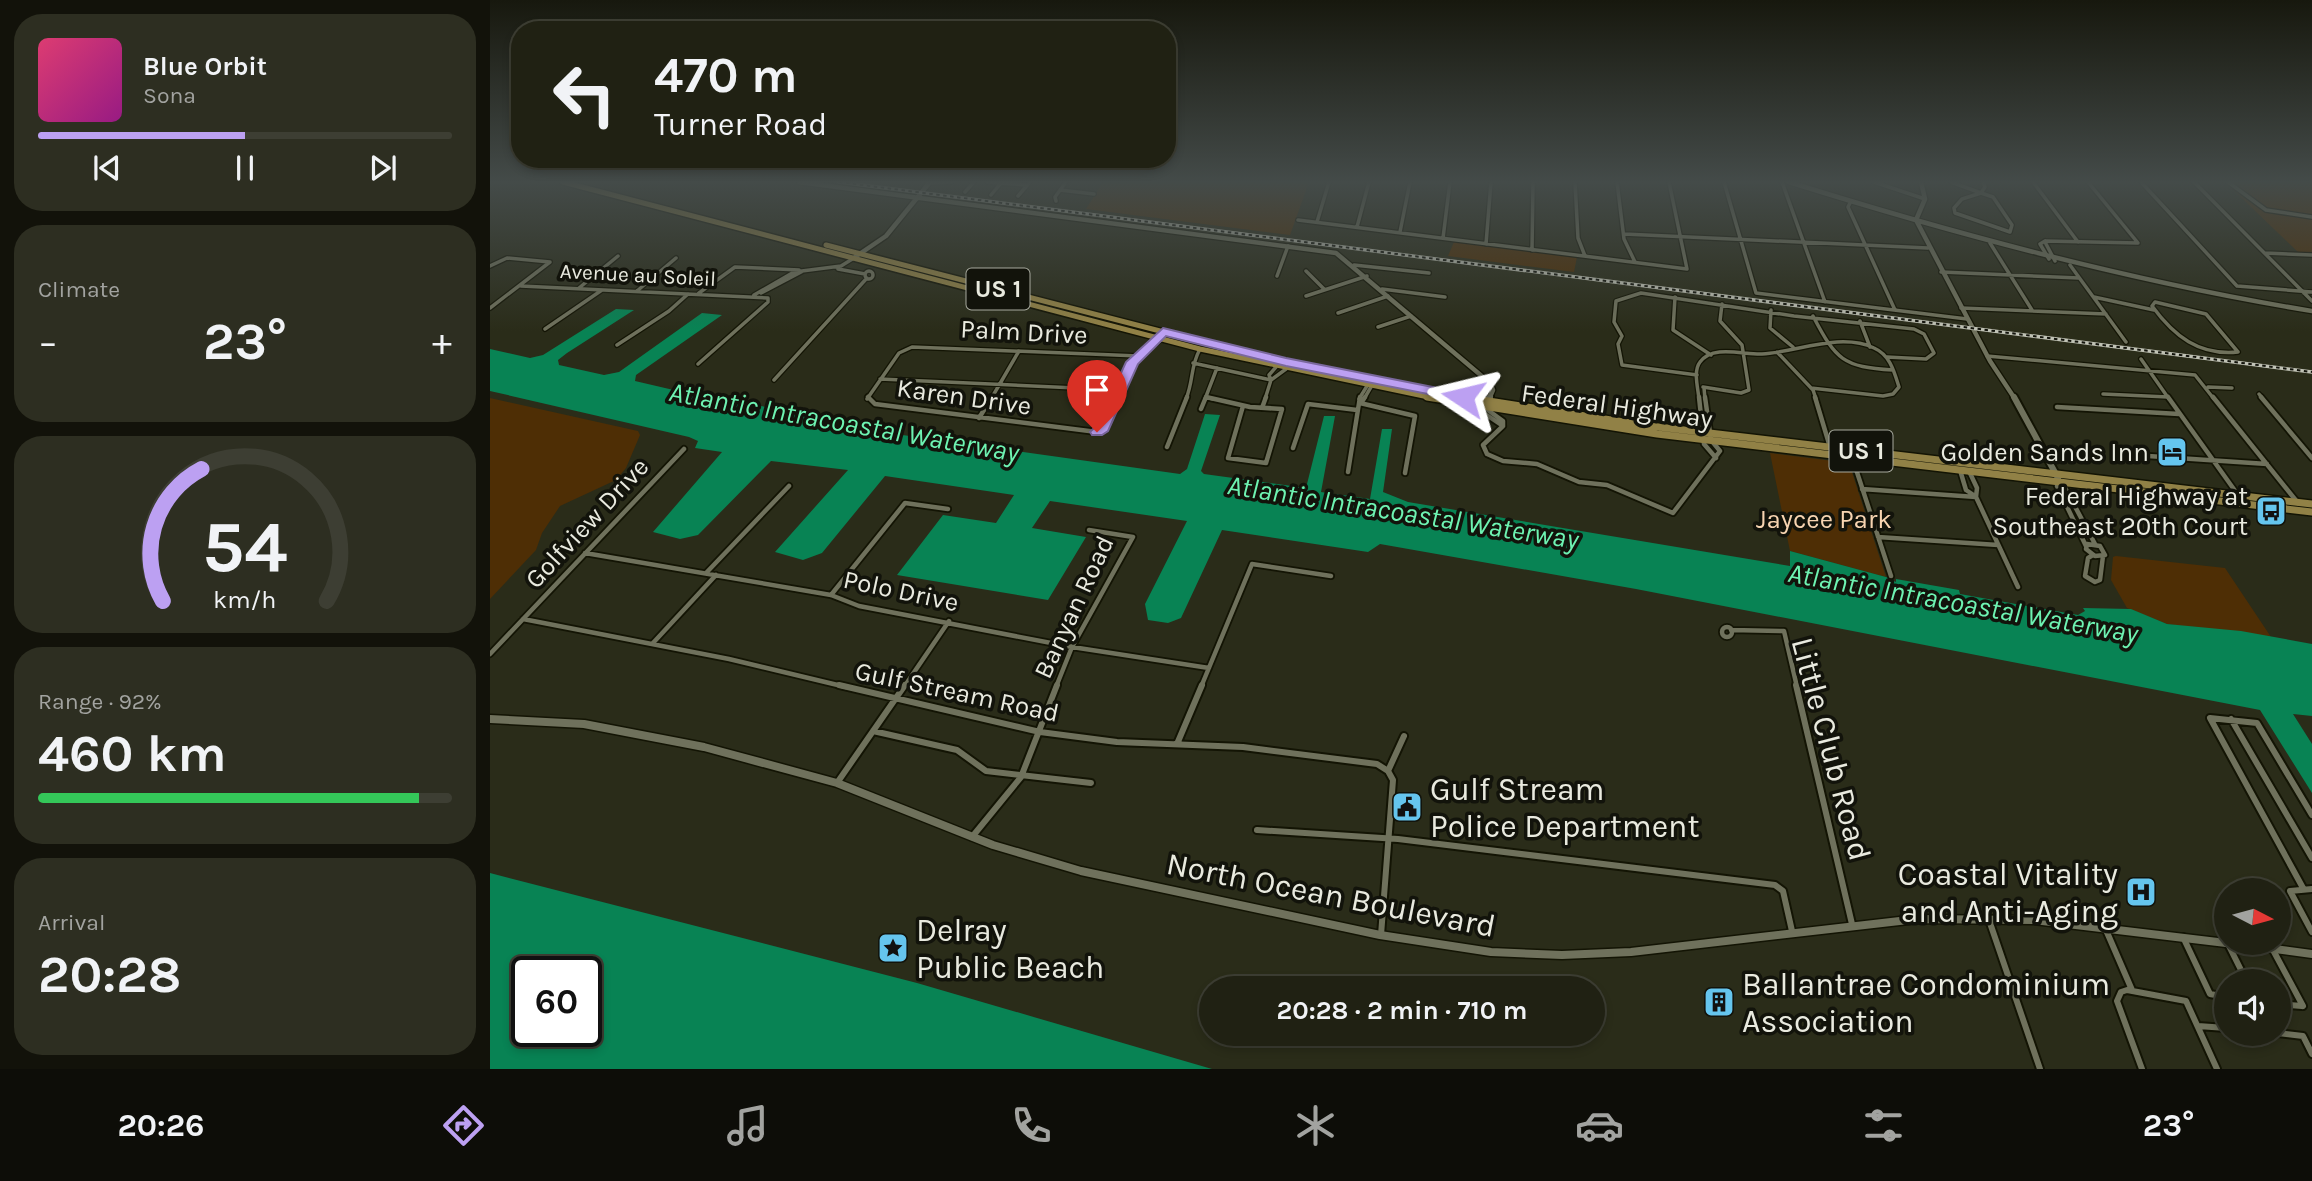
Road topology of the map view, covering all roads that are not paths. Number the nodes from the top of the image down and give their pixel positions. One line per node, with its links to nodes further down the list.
1 (768, 232): 36 (main road, Federal Highway / US 1)
2 (775, 232): 36 (main road, Federal Highway / US 1)
3 (889, 232): 36 (street)
4 (1181, 232): 29 (street)
5 (1390, 232): 20 (street)
6 (1444, 232): 23 (street)
7 (1487, 232): 28 (street)
8 (1532, 232): 32 (street)
9 (1578, 232): 37 (street)
10 (1679, 232): 22 (street)
11 (1739, 232): 24 (street)
12 (1799, 232): 26 (street)
13 (1859, 232): 30 (street)
14 (1921, 232): 31 (street)
15 (1954, 232): 27 (street)
16 (2071, 232): 25 (street)
17 (2129, 232): 25 (street)
18 (2187, 232): 61 (street)
19 (2244, 232): 33 (street)
20 (1400, 233): 23 (street)
21 (1624, 234): 22 (street); 40 (street)
22 (1680, 237): 24 (street); 40 (street)
23 (1443, 238): 28 (street)
24 (1741, 240): 26 (street); 72 (street)
25 (2079, 242): 39 (street)
26 (1803, 243): 30 (street); 72 (street)
27 (1990, 243): 39 (street); 50 (street)
28 (1486, 244): 32 (street)
29 (1288, 246): 41 (street); 51 (street)
30 (1866, 246): 31 (street); 78 (street)
31 (1928, 248): 48 (street)
32 (1532, 250): 37 (street)
33 (2265, 253): 34 (street); 61 (street)
34 (2312, 255)
35 (618, 256): 56 (street)
36 (858, 256): 44 (street); 54 (main road, Federal Highway / US 1); 54 (main road, Federal Highway / US 1)
37 (1585, 257): 40 (street)
38 (676, 258): 60 (street)
39 (2052, 260): 42 (street)
40 (1635, 263)
41 (1354, 265): 49 (street); 52 (street)
42 (2070, 265): 53 (street); 81 (street)
43 (490, 266): 55 (street, Avenue au Soleil)
44 (837, 268): 45 (street); 114 (street)
45 (810, 269): 46 (street, Avenue au Soleil); 65 (street, Avenue au Soleil)
46 (799, 270): 63 (street); 65 (street, Avenue au Soleil)
47 (1306, 271): 59 (street)
48 (1941, 272): 50 (street); 76 (street)
49 (1429, 273)
50 (2010, 275): 53 (street); 80 (street)
51 (1277, 276)
52 (1367, 276): 58 (street); 59 (street)
53 (2079, 278): 70 (street)
54 (960, 282): 66 (main road, Federal Highway / US 1); 74 (main road, Federal Highway / US 1)
55 (521, 286): 56 (street, Avenue au Soleil); 75 (street, Avenue au Soleil)
56 (579, 288): 57 (street, Avenue au Soleil)
57 (603, 289): 60 (street, Avenue au Soleil); 89 (street)
58 (1382, 289): 64 (street); 68 (street)
59 (1325, 290): 67 (street)
60 (637, 291): 62 (street, Avenue au Soleil)
61 (2304, 291): 71 (street); 71 (street)
62 (689, 293): 63 (street, Avenue au Soleil); 93 (street)
63 (698, 293): 65 (street, Avenue au Soleil)
64 (1389, 295): 82 (street); 84 (street)
65 (754, 296): 106 (street)
66 (998, 296): 74 (main road); 90 (main road, Federal Highway / US 1)
67 (1306, 296)
68 (1446, 297)
69 (1675, 297): 73 (street); 100 (street); 112 (street)
70 (2094, 297): 79 (street); 83 (street)
71 (2312, 297)
72 (1825, 302): 78 (street)
73 (1723, 304): 77 (street); 99 (street)
74 (1063, 306): 90 (main road, Federal Highway / US 1)
75 (490, 308)
76 (1961, 308): 80 (street); 86 (street)
77 (1770, 310): 85 (street); 94 (street)
78 (1895, 310): 86 (street)
79 (2155, 310): 79 (street)
80 (2032, 311): 83 (street)
81 (2312, 311)
82 (1338, 313)
83 (2106, 314): 91 (street)
84 (1412, 316): 88 (street); 128 (street)
85 (1813, 316): 87 (street); 92 (street)
86 (1967, 319): 103 (street)
87 (1860, 321): 95 (street); 102 (street)
88 (1378, 327)
89 (545, 329)
90 (1163, 335): 96 (main road, Federal Highway / US 1); 101 (street); 117 (main road, Federal Highway / US 1)
91 (2126, 342)
92 (1827, 344): 94 (street); 95 (street); 110 (street)
93 (617, 345)
94 (1793, 347): 98 (street)
95 (1870, 347): 102 (street)
96 (1200, 349): 105 (street); 107 (main road, Federal Highway / US 1)
97 (1019, 351): 101 (street, Palm Drive); 113 (street, Palm Drive); 116 (street)
98 (1777, 351): 99 (street); 120 (street)
99 (1744, 354): 100 (street); 118 (street)
100 (1711, 355): 112 (street)
101 (1139, 356): 122 (street)
102 (1887, 356): 110 (street)
103 (1987, 356): 111 (street); 151 (street)
104 (2141, 359): 111 (street)
105 (1193, 363): 108 (street); 137 (street)
106 (698, 364)
107 (1276, 367): 109 (main road, Federal Highway / US 1); 115 (street)
108 (1217, 369): 115 (street); 125 (street)
109 (1286, 369): 115 (street); 117 (main road, Federal Highway / US 1)
110 (1893, 370): 120 (street)
111 (2150, 372): 119 (street); 126 (street)
112 (1697, 375): 118 (street)
113 (879, 379): 116 (street); 135 (street, Karen Drive)
114 (774, 380)
115 (1271, 380): 131 (street)
116 (999, 384): 122 (street); 135 (street)
117 (1368, 384): 127 (street); 128 (main road, Federal Highway / US 1); 128 (main road, Federal Highway / US 1)
118 (1701, 387): 136 (street)
119 (2208, 387): 121 (street); 146 (street)
120 (1811, 388): 140 (street)
121 (2232, 388)
122 (1120, 390): 135 (street, Karen Drive)
123 (2103, 394): 126 (street)
124 (2259, 394): 143 (street)
125 (1206, 397): 129 (street); 132 (street)
126 (2168, 397): 134 (street)
127 (1360, 403): 133 (street); 150 (street)
128 (1486, 405): 136 (main road, Federal Highway / US 1); 136 (street)
129 (1243, 406): 131 (street); 131 (street)
130 (2057, 407): 134 (street)
131 (1262, 408)
132 (1201, 409)
133 (1357, 410): 138 (street); 149 (street)
134 (2180, 414): 144 (street)
135 (979, 418)
136 (1708, 436): 140 (main road, Federal Highway / US 1); 140 (main road, Federal Highway / US 1)
137 (1167, 447)
138 (1293, 448)
139 (684, 450): 168 (street, Golfview Drive)
140 (1830, 451): 142 (main road, Federal Highway / US 1); 145 (main road, Federal Highway / US 1)
141 (2148, 456): 144 (street)
142 (1852, 457): 147 (main road, Federal Highway / US 1); 154 (street)
143 (2312, 458)
144 (2214, 460): 146 (street); 155 (street)
145 (1976, 464): 147 (main road); 151 (main road, Federal Highway / US 1)
146 (2268, 464): 159 (street)
147 (1960, 470): 148 (main road, Federal Highway / US 1); 157 (street)
148 (1969, 471): 152 (main road, Federal Highway / US 1); 157 (street)
149 (1348, 472)
150 (1405, 473)
151 (2057, 474): 152 (street); 155 (main road, Federal Highway / US 1)
152 (2060, 482): 156 (main road, Federal Highway / US 1); 165 (street); 167 (street)
153 (789, 486): 171 (street)
154 (1862, 489): 157 (street); 164 (street)
155 (2238, 495): 156 (main road); 158 (main road, Federal Highway / US 1)
156 (2176, 496): 158 (main road, Federal Highway / US 1)
157 (1976, 497): 166 (street)
158 (2249, 500): 159 (main road, Federal Highway / US 1); 162 (main road, Federal Highway / US 1)
159 (2298, 503): 160 (main road, Federal Highway / US 1)
160 (2312, 504)
161 (948, 509): 176 (street)
162 (2312, 512)
163 (1089, 530): 181 (street, Banyan Road)
164 (1878, 537): 166 (street); 174 (street)
165 (2095, 544): 167 (street); 170 (street)
166 (1999, 545): 175 (street)
167 (2086, 546): 169 (street)
168 (585, 553): 171 (street, Polo Drive); 177 (street, Golfview Drive)
169 (2092, 555): 170 (street); 170 (street)
170 (2103, 556)
171 (707, 573): 172 (street, Polo Drive)
172 (717, 575): 176 (street, Polo Drive); 180 (street)
173 (1331, 576): 183 (street)
174 (1892, 576)
175 (2018, 587)
176 (831, 595): 178 (street, Polo Drive)
177 (523, 620): 180 (street, Gulf Stream Road); 182 (street, Golfview Drive)
178 (949, 621): 181 (street, Polo Drive); 184 (street)
179 (1731, 629): 203 (street, Little Club Road)
180 (652, 644): 184 (street, Gulf Stream Road)
181 (1072, 647): 183 (street, Polo Drive); 188 (street, Banyan Road)
182 (490, 654)
183 (1209, 668): 190 (street)
184 (895, 701): 187 (street); 188 (street, Gulf Stream Road)
185 (2231, 718): 195 (street); 199 (street); 200 (street)
186 (490, 719): 193 (street, North Ocean Boulevard)
187 (873, 731): 192 (street); 193 (street)
188 (1040, 732): 190 (street, Gulf Stream Road); 192 (street, Banyan Road)
189 (1404, 736): 191 (street)
190 (1177, 744): 191 (street, Gulf Stream Road)
191 (1388, 771): 198 (street)
192 (1021, 777): 194 (street); 197 (street, Banyan Road)
193 (837, 783): 197 (street, North Ocean Boulevard)
194 (1091, 783)
195 (2312, 814)
196 (1257, 830): 198 (street)
197 (972, 837): 207 (street, North Ocean Boulevard)
198 (1389, 839): 205 (street); 207 (street)
199 (2312, 858)
200 (2303, 888): 201 (street); 206 (street)
201 (2312, 889)
202 (1988, 920): 203 (street, North Ocean Boulevard); 204 (street, North Ocean Boulevard); 220 (street)
203 (1852, 924): 205 (street, North Ocean Boulevard)
204 (2105, 927): 208 (street, North Ocean Boulevard); 213 (street)
205 (1792, 931): 207 (street, North Ocean Boulevard)
206 (2312, 932)
207 (1381, 936)
208 (2183, 936): 209 (street, North Ocean Boulevard); 214 (street)
209 (2214, 941)
210 (2291, 952): 211 (street, North Ocean Boulevard)
211 (2312, 954)
212 (2291, 984): 215 (street)
213 (2132, 990): 216 (street); 221 (street)
214 (2214, 995)
215 (2291, 1005)
216 (2198, 1026): 217 (street); 222 (street)
217 (2214, 1027)
218 (2291, 1035): 219 (street)
219 (2312, 1054)
220 (2040, 1069)
221 (2142, 1069)
222 (2217, 1069)

